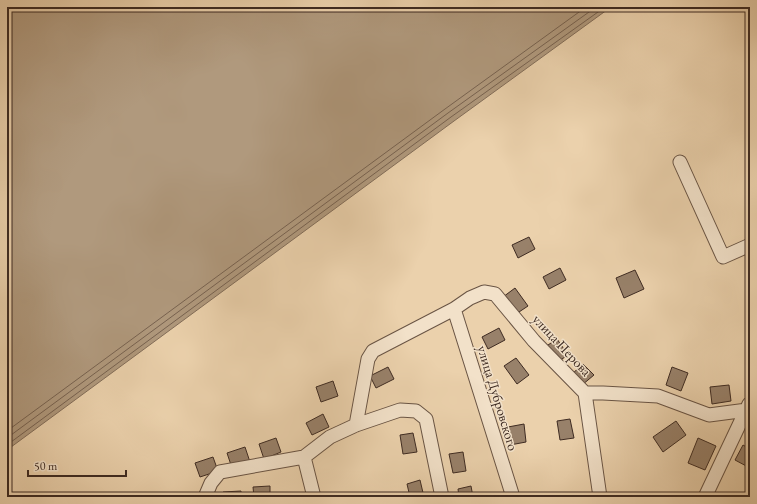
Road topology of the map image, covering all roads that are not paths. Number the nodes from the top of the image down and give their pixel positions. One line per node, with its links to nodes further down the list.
1 (680, 162): 2 (street)
2 (750, 244)
3 (454, 308): 4 (street, улица Перова); 6 (street); 11 (street, улица Дубровского)
4 (585, 393): 5 (street); 12 (street, улица Перова)
5 (749, 410): 13 (street)
6 (356, 425): 7 (street); 10 (street)
7 (304, 457): 8 (street); 9 (street)
8 (205, 497)
9 (314, 497)
10 (442, 497)
11 (513, 497)
12 (600, 497)
13 (705, 497)

